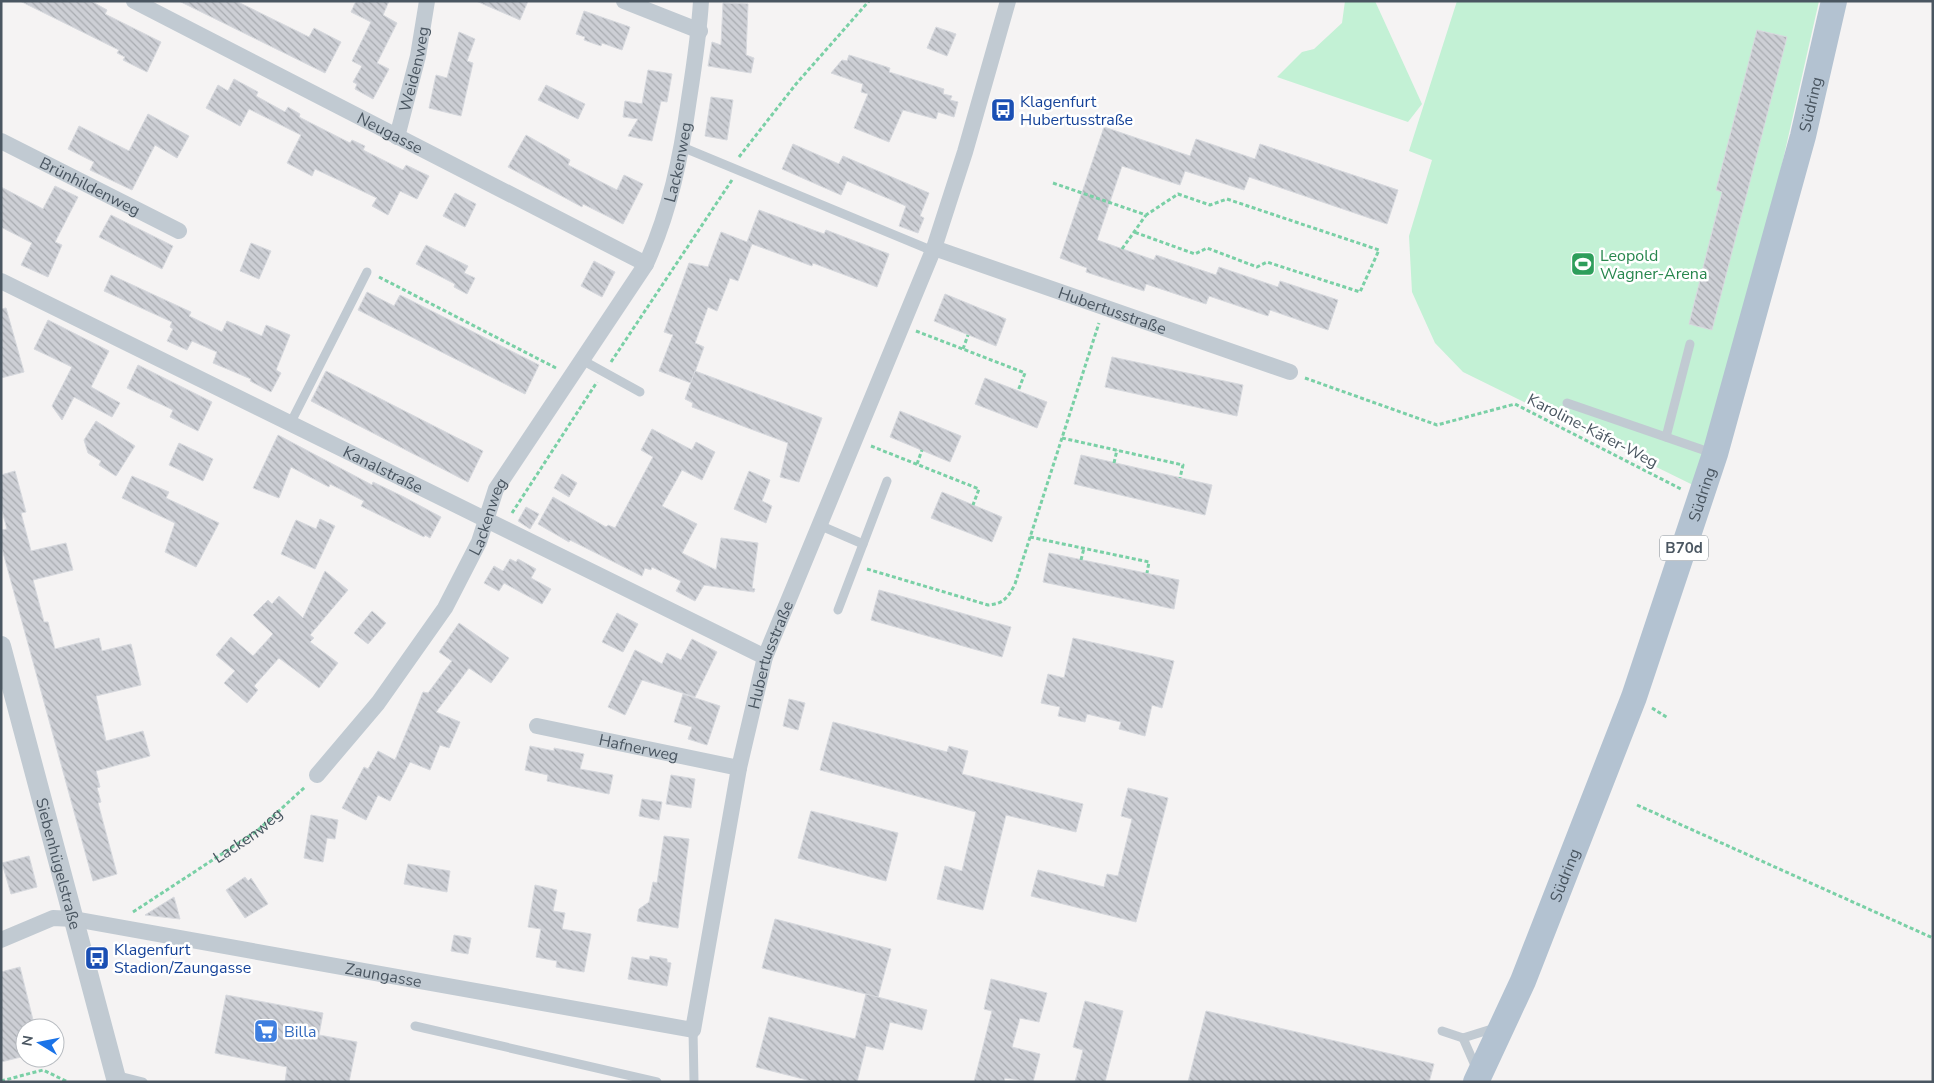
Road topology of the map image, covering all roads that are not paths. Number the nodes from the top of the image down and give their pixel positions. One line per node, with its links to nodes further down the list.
1 (427, 1): 8 (street, Weidenweg)
2 (624, 1): 7 (street)
3 (701, 1): 7 (street, Lackenweg)
4 (1008, 1): 12 (street, Hubertusstraße)
5 (1834, 1): 23 (main road, Südring / B70d)
6 (142, 3): 8 (street, Neugasse)
7 (700, 31): 10 (street, Lackenweg)
8 (397, 137): 13 (street, Neugasse)
9 (1, 141): 11 (street, Brünhildenweg)
10 (682, 147): 12 (lane, Hubertusstraße); 13 (street, Lackenweg)
11 (179, 231)
12 (933, 249): 18 (street, Hubertusstraße); 26 (street, Hubertusstraße)
13 (646, 264): 17 (street, Lackenweg)
14 (367, 272): 21 (lane)
15 (1, 281): 21 (street, Kanalstraße)
16 (1690, 344): 22 (lane)
17 (582, 360): 19 (lane); 25 (street, Lackenweg)
18 (1290, 372)
19 (640, 392)
20 (1567, 403): 22 (lane)
21 (290, 424): 25 (street, Kanalstraße)
22 (1666, 437): 23 (lane)
23 (1715, 454): 37 (main road, Südring / B70d)
24 (887, 481): 27 (lane)
25 (485, 519): 30 (street, Kanalstraße); 33 (street, Lackenweg)
26 (820, 525): 27 (lane); 30 (street, Hubertusstraße)
27 (863, 544): 28 (lane)
28 (838, 610)
29 (1, 646): 34 (street, Siebenhügelstraße)
30 (766, 657): 32 (street, Hubertusstraße)
31 (537, 726): 32 (street, Hafnerweg)
32 (739, 768): 38 (street, Hubertusstraße)
33 (317, 776)
34 (74, 919): 35 (street, Zaungasse); 38 (street, Zaungasse); 41 (street, Siebenhügelstraße)
35 (1, 940)
36 (416, 1026): 44 (lane)
37 (1502, 1026): 40 (lane); 42 (main road, Südring / B70d)
38 (694, 1030): 45 (lane, Hubertusstraße)
39 (1442, 1031): 40 (lane)
40 (1463, 1038): 42 (lane)
41 (116, 1078): 43 (lane)
42 (1478, 1079)
43 (143, 1082)
44 (658, 1082)
45 (694, 1082)

